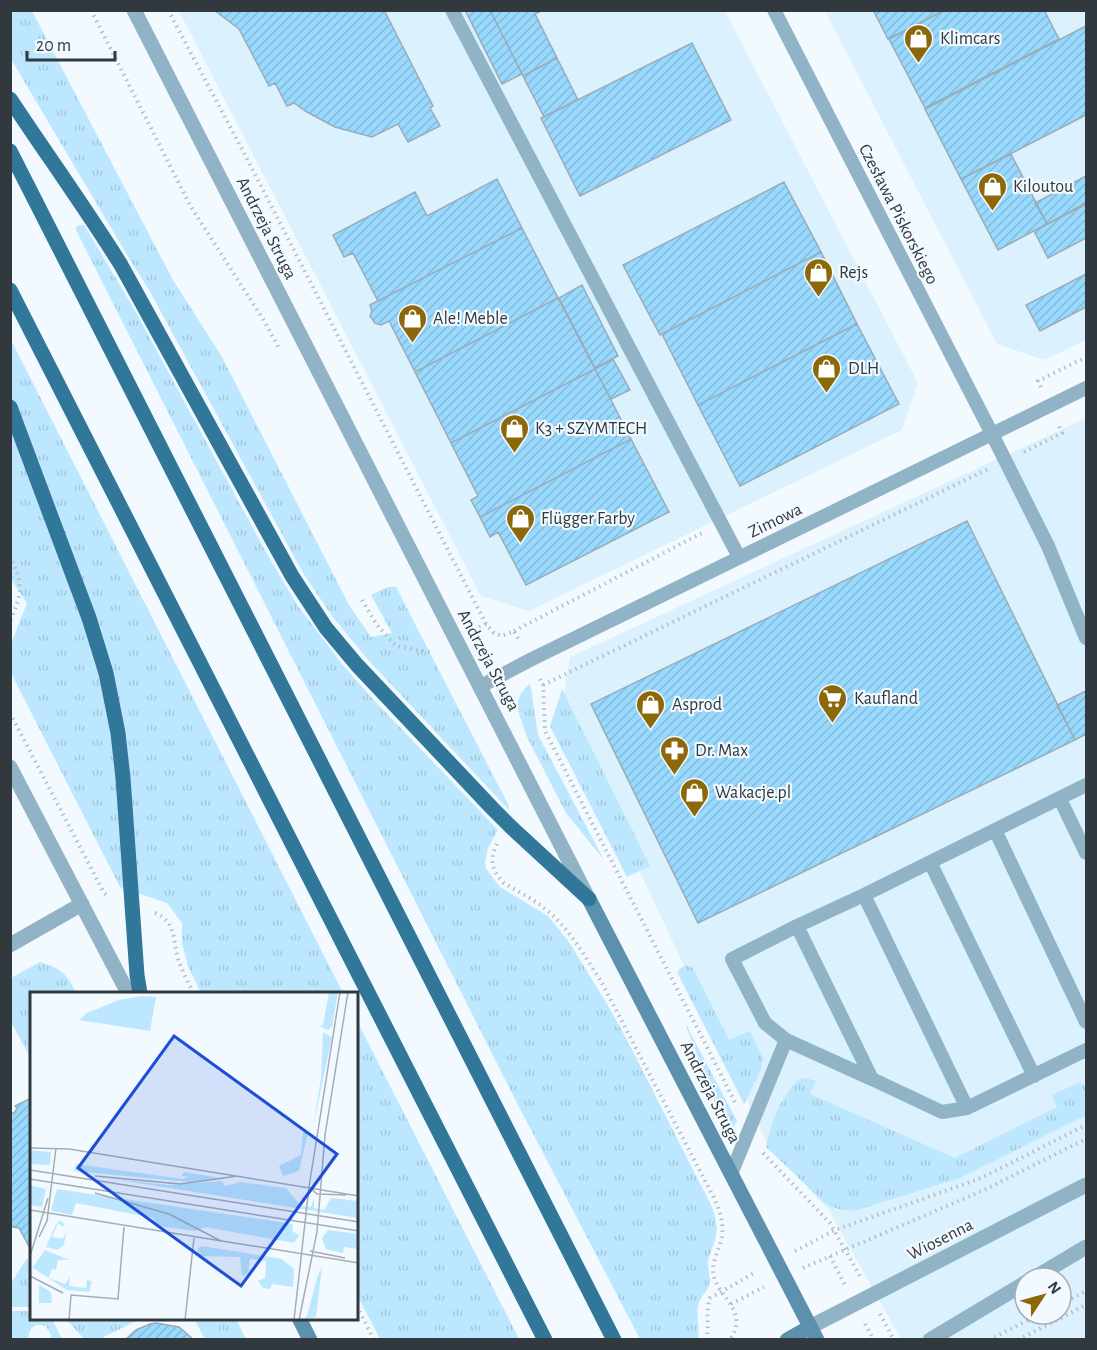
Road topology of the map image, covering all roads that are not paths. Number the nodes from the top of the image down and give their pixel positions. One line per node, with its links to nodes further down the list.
1 (134, 10): 12 (street, Andrzeja Struga)
2 (452, 10): 10 (lane)
3 (774, 10): 9 (lane, Czesława Piskorskiego)
4 (10, 99): 20 (main road)
5 (10, 151): 41 (main road)
6 (10, 290): 40 (main road)
7 (1086, 388): 9 (lane, Zimowa)
8 (10, 407): 25 (main road)
9 (992, 434): 10 (lane, Zimowa); 11 (lane, Czesława Piskorskiego)
10 (739, 557): 12 (lane, Zimowa)
11 (1086, 638)
12 (481, 686): 20 (street, Andrzeja Struga)
13 (10, 767): 21 (street)
14 (1086, 785): 15 (lane)
15 (1060, 799): 16 (lane); 17 (lane)
16 (995, 830): 18 (lane); 26 (lane)
17 (1086, 853)
18 (930, 862): 19 (lane); 29 (lane)
19 (864, 895): 22 (lane); 31 (lane)
20 (589, 899): 32 (street, Andrzeja Struga)
21 (82, 904): 23 (street); 24 (street)
22 (797, 926): 27 (lane); 30 (lane)
23 (10, 945)
24 (127, 992)
25 (140, 992)
26 (1086, 1022)
27 (786, 1040): 30 (lane); 32 (lane)
28 (1086, 1050): 29 (lane)
29 (1034, 1076): 31 (lane)
30 (872, 1079): 31 (lane)
31 (968, 1108)
32 (731, 1174): 38 (street, Andrzeja Struga)
33 (1086, 1185): 38 (street, Wiosenna)
34 (1086, 1247): 35 (street)
35 (1054, 1266)
36 (1013, 1290): 43 (street)
37 (300, 1320): 39 (street)
38 (811, 1335): 42 (street)
39 (310, 1340)
40 (545, 1340)
41 (614, 1340)
42 (787, 1340)
43 (930, 1340)

